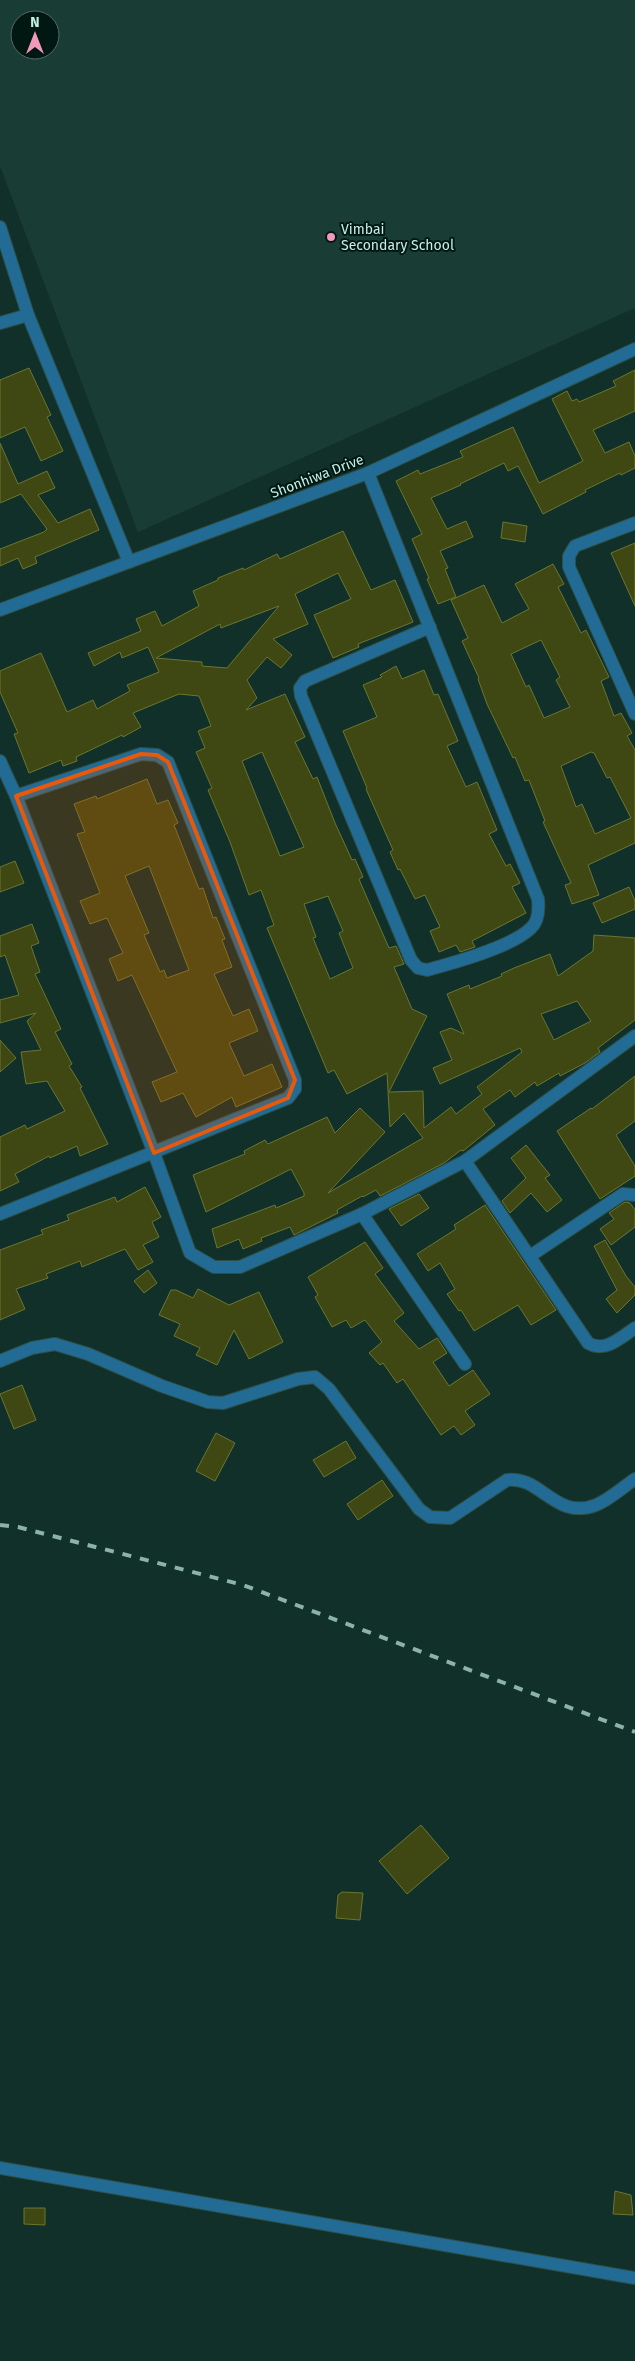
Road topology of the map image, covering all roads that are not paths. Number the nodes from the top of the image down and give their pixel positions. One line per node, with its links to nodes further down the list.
1 (0, 227): 2 (street)
2 (28, 315): 3 (street); 7 (street)
3 (0, 323)
4 (635, 348): 5 (street, Shonhiwa Drive)
5 (368, 473): 7 (street, Shonhiwa Drive); 9 (street)
6 (635, 523): 10 (street)
7 (129, 562): 8 (street, Shonhiwa Drive)
8 (0, 610)
9 (430, 627): 9 (street)
10 (635, 714)
11 (0, 761): 12 (street)
12 (16, 796): 14 (street); 14 (street)
13 (635, 1036): 15 (street)
14 (154, 1153): 17 (street); 18 (street)
15 (465, 1161): 18 (street); 19 (street)
16 (635, 1195): 19 (street)
17 (0, 1214)
18 (362, 1214): 22 (street)
19 (530, 1256): 20 (street)
20 (635, 1328)
21 (0, 1361): 23 (street)
22 (465, 1364)
23 (635, 1479)
24 (0, 2168): 25 (street)
25 (635, 2278)

